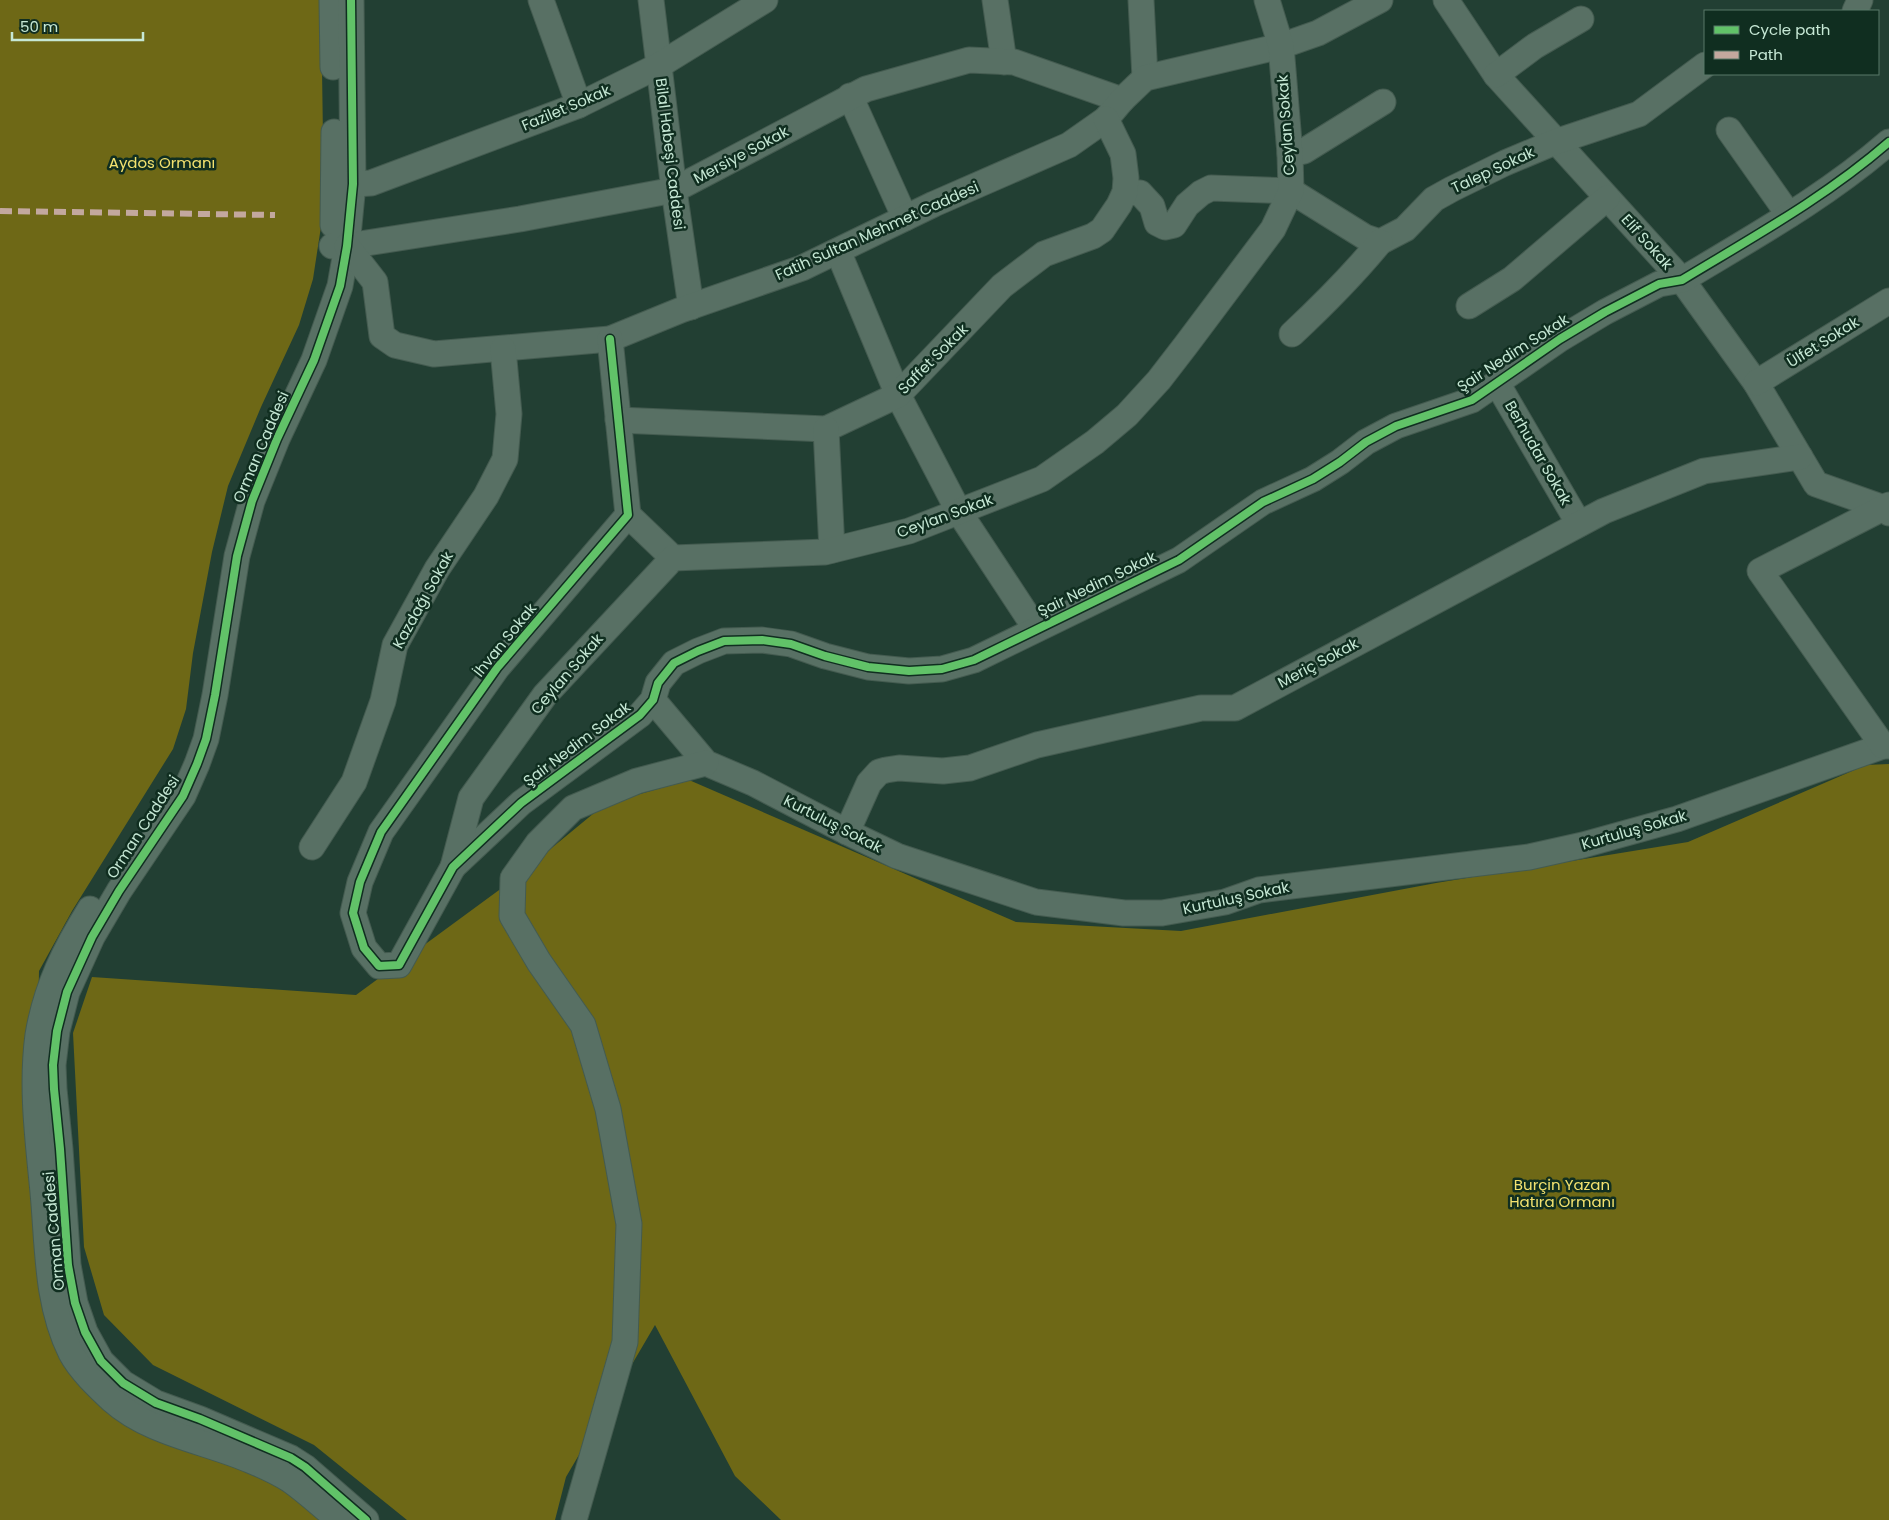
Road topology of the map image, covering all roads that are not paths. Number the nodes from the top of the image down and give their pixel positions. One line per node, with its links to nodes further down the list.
1 (332, 0): 27 (street, Orman Caddesi)
2 (350, 0): 27 (street, Orman Caddesi)
3 (541, 0): 21 (street)
4 (651, 0): 14 (street, Bilal Habeşi Caddesi)
5 (765, 0): 14 (street, Fazilet Sokak)
6 (995, 0): 13 (street)
7 (1141, 0): 17 (street)
8 (1267, 0): 12 (street, Ceylan Sokak)
9 (1380, 0): 12 (street)
10 (1446, 0): 16 (street, Elif Sokak)
11 (1581, 19): 16 (street)
12 (1281, 46): 17 (street); 26 (street, Ceylan Sokak)
13 (1004, 62): 18 (street, Mersiye Sokak); 19 (street, Mersiye Sokak)
14 (658, 66): 21 (street, Fazilet Sokak); 28 (street, Bilal Habeşi Caddesi)
15 (1704, 66): 24 (street, Talep Sokak)
16 (1496, 75): 24 (street, Elif Sokak)
17 (1145, 78): 19 (street, Fatih Sultan Mehmet Caddesi)
18 (850, 96): 28 (street, Mersiye Sokak); 33 (street)
19 (1122, 100): 22 (street, Fatih Sultan Mehmet Caddesi)
20 (1383, 102): 26 (street)
21 (579, 105): 27 (street, Fazilet Sokak)
22 (1106, 119): 30 (street, Saffet Sokak); 33 (street, Fatih Sultan Mehmet Caddesi)
23 (1728, 130): 32 (street)
24 (1555, 142): 31 (street, Elif Sokak); 34 (street, Talep Sokak)
25 (1889, 142): 32 (street, Şair Nedim Sokak)
26 (1290, 154): 29 (street, Ceylan Sokak)
27 (344, 184): 35 (street, Orman Caddesi)
28 (674, 190): 35 (street, Mersiye Sokak); 40 (street, Bilal Habeşi Caddesi)
29 (1291, 191): 30 (street); 34 (street); 51 (street, Ceylan Sokak)
30 (1125, 192): 46 (street, Saffet Sokak)
31 (1607, 198): 37 (street, Elif Sokak); 39 (street)
32 (1790, 215): 37 (street, Şair Nedim Sokak)
33 (905, 218): 36 (street, Fatih Sultan Mehmet Caddesi)
34 (1380, 242): 41 (street)
35 (339, 246): 43 (street, Fatih Sultan Mehmet Caddesi); 64 (street, Orman Caddesi); 65 (street, Orman Caddesi)
36 (838, 251): 40 (street, Fatih Sultan Mehmet Caddesi); 46 (street)
37 (1682, 280): 44 (street, Şair Nedim Sokak); 45 (street, Elif Sokak)
38 (1889, 301): 45 (street, Ülfet Sokak)
39 (1469, 306)
40 (691, 307): 42 (street, Fatih Sultan Mehmet Caddesi)
41 (1292, 334)
42 (610, 339): 43 (street, Fatih Sultan Mehmet Caddesi); 47 (street)
43 (503, 349): 61 (street, Kazdağı Sokak)
44 (1497, 383): 53 (street, Berhudar Sokak); 56 (street, Şair Nedim Sokak)
45 (1756, 383): 49 (street, Elif Sokak)
46 (898, 395): 48 (street, Saffet Sokak); 51 (street)
47 (618, 420): 48 (street, Saffet Sokak); 52 (street)
48 (826, 429): 54 (street)
49 (1800, 457): 50 (street, Elif Sokak); 53 (street, Meriç Sokak)
50 (1887, 509): 58 (street)
51 (959, 512): 54 (street, Ceylan Sokak); 56 (street)
52 (628, 515): 55 (street); 63 (street, İhvan Sokak)
53 (1579, 524): 60 (street, Meriç Sokak)
54 (832, 550): 55 (street, Ceylan Sokak)
55 (674, 558): 62 (street, Ceylan Sokak)
56 (1036, 629): 57 (street, Şair Nedim Sokak)
57 (653, 700): 59 (street, Kurtuluş Sokak); 62 (street, Şair Nedim Sokak)
58 (1886, 746): 60 (street, Kurtuluş Sokak)
59 (706, 763): 60 (street, Kurtuluş Sokak); 66 (street)
60 (847, 832)
61 (312, 847)
62 (453, 867): 63 (street, Şair Nedim Sokak)
63 (364, 948)
64 (339, 1520)
65 (366, 1520)
66 (574, 1520)

